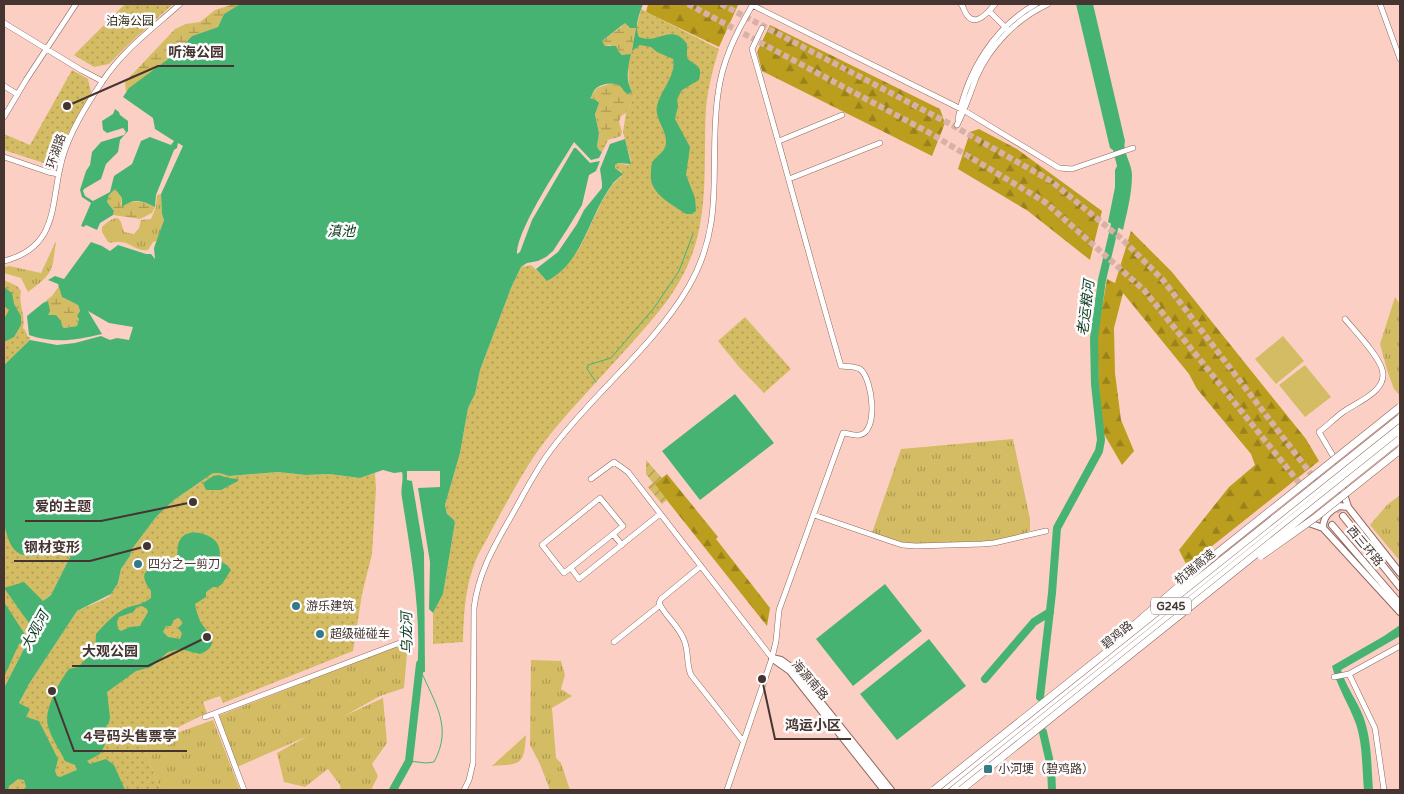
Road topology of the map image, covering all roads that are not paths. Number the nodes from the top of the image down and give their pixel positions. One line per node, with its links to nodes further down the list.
1 (76, 4): 13 (street)
2 (180, 4): 16 (street, 环湖路)
3 (753, 4): 19 (street); 71 (street)
4 (961, 4): 9 (street)
5 (995, 4): 9 (street)
6 (1036, 4): 12 (street)
7 (1048, 4): 12 (street)
8 (1380, 4): 14 (street)
9 (989, 11): 12 (street)
10 (4, 23): 13 (street)
11 (762, 28): 22 (street)
12 (1007, 29): 19 (street)
13 (47, 49): 16 (street); 18 (street)
14 (1399, 51): 15 (street)
15 (1400, 59)
16 (102, 81): 26 (street, 环湖路)
17 (4, 86): 18 (street)
18 (17, 94): 21 (street)
19 (962, 110): 24 (street)
20 (842, 115): 22 (street)
21 (4, 117)
22 (779, 141): 27 (street)
23 (880, 144): 27 (street)
24 (1133, 148)
25 (4, 157): 26 (street)
26 (58, 174): 28 (street, 环湖路)
27 (789, 178): 44 (street)
28 (4, 261)
29 (1345, 319): 36 (street)
30 (1400, 407): 66 (highway, bridge)
31 (1400, 418): 66 (highway, 杭瑞高速, bridge)
32 (1400, 423): 36 (highway, 碧鸡路 / G245)
33 (1400, 432): 37 (highway, 碧鸡路 / G245)
34 (1400, 439): 56 (highway, bridge)
35 (1400, 450): 56 (highway, bridge)
36 (1342, 469): 39 (highway, 碧鸡路 / G245)
37 (1343, 478): 40 (highway, 碧鸡路 / G245); 42 (main road)
38 (591, 479): 43 (street)
39 (1315, 492): 40 (main road); 41 (main road); 76 (highway, 碧鸡路 / G245)
40 (1323, 494): 41 (highway, 碧鸡路 / G245); 42 (main road)
41 (1316, 500): 46 (highway, 碧鸡路 / G245); 48 (main road)
42 (1348, 507): 48 (main road); 54 (main road)
43 (660, 514): 51 (street); 52 (street)
44 (814, 515): 49 (street); 63 (street)
45 (1343, 516): 55 (main road, 西三环路)
46 (1290, 521): 48 (main road); 77 (highway, 碧鸡路 / G245)
47 (1332, 525): 57 (main road, 西三环路)
48 (1323, 528): 59 (main road)
49 (1046, 531)
50 (613, 534): 51 (street); 53 (street); 53 (street)
51 (622, 545): 53 (street)
52 (701, 566): 58 (street); 63 (street)
53 (571, 568)
54 (1400, 573)
55 (1400, 587)
56 (1206, 595): 78 (highway, bridge)
57 (1400, 604)
58 (660, 606): 61 (street); 69 (street)
59 (1400, 612)
60 (410, 639): 67 (street)
61 (614, 642)
62 (1400, 646): 64 (street)
63 (772, 658): 69 (street); 73 (main road, 海源南路); 74 (main road, 海源南路)
64 (1347, 674): 65 (street); 79 (street)
65 (1334, 677)
66 (1049, 699): 75 (highway, 杭瑞高速, bridge)
67 (216, 713): 68 (street); 70 (street)
68 (205, 717)
69 (743, 741): 72 (street)
70 (244, 790)
71 (464, 790)
72 (727, 790)
73 (884, 790)
74 (891, 790)
75 (934, 790)
76 (941, 790)
77 (953, 790)
78 (960, 790)
79 (1384, 790)

